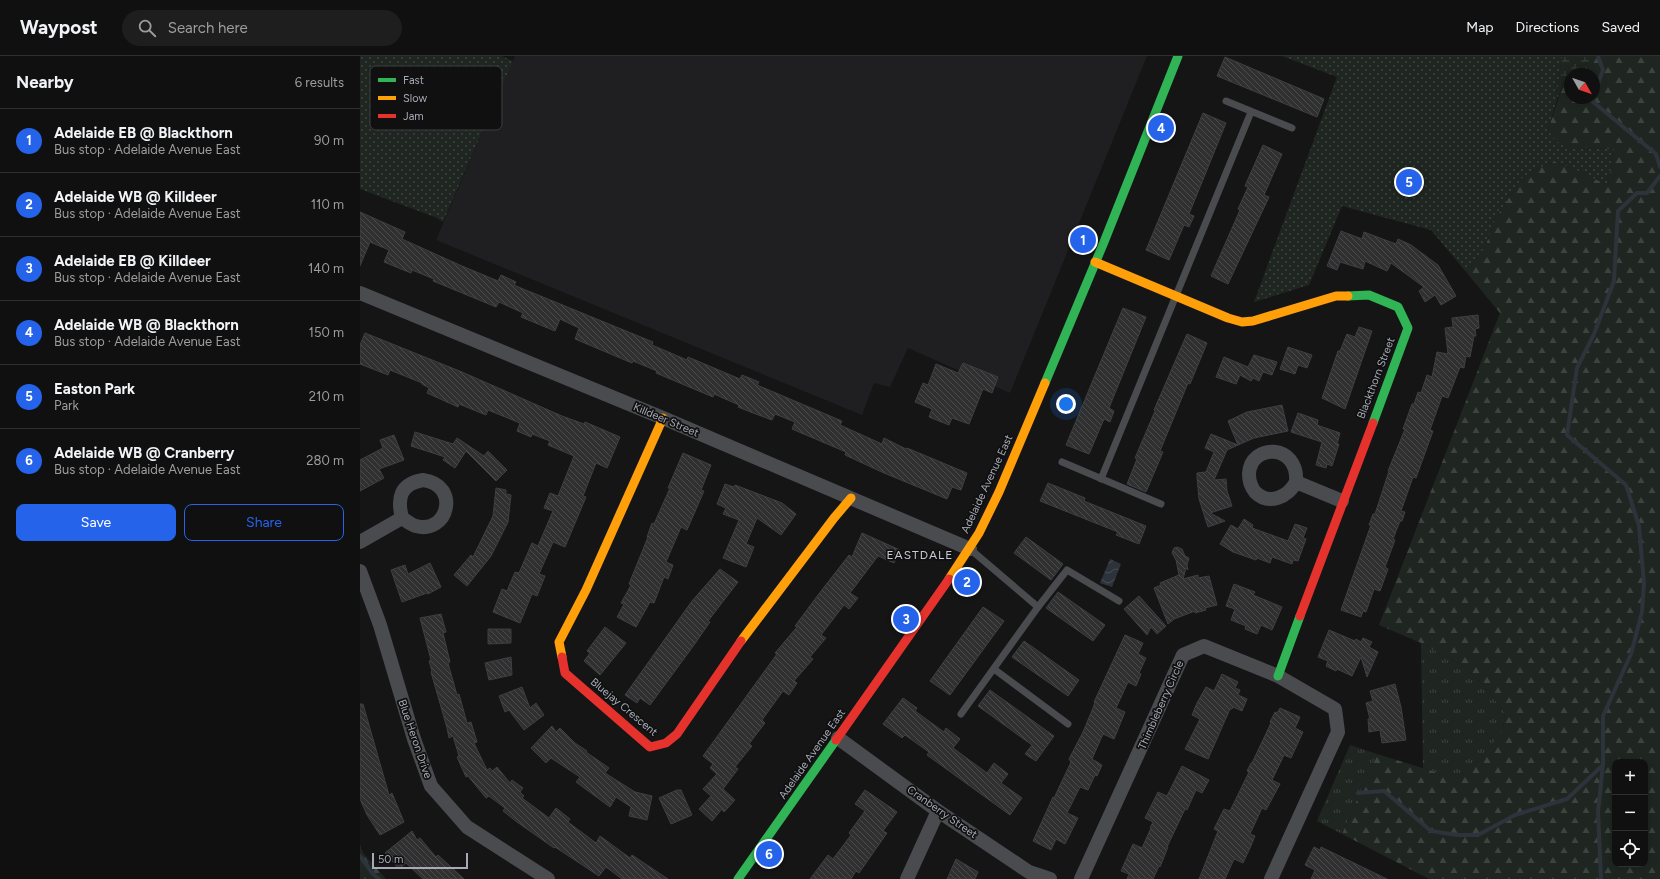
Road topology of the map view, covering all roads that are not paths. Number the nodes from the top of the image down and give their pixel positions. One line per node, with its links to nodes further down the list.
1 (1178, 56): 5 (street, Adelaide Avenue East)
2 (1226, 102): 3 (lane)
3 (1251, 112): 4 (lane); 7 (lane)
4 (1292, 128)
5 (1095, 262): 7 (street, Blackthorn Street); 17 (street, Adelaide Avenue East)
6 (360, 293): 8 (street, Killdeer Street)
7 (1176, 296): 10 (lane); 13 (street, Blackthorn Street)
8 (663, 418): 12 (street, Killdeer Street); 12 (street, Bluejay Crescent)
9 (1062, 462): 10 (lane)
10 (1102, 479): 14 (lane)
11 (1296, 482): 13 (street)
12 (851, 498): 17 (street, Killdeer Street)
13 (1342, 501): 22 (street, Blackthorn Street)
14 (1161, 504)
15 (402, 518): 16 (street)
16 (360, 542)
17 (970, 549): 20 (lane); 25 (street, Adelaide Avenue East)
18 (360, 571): 27 (street, Blue Heron Drive)
19 (1118, 601): 20 (lane)
20 (1038, 607): 21 (lane)
21 (994, 669): 23 (lane); 24 (lane)
22 (1278, 676): 31 (street, Thimbleberry Circle); 32 (street, Thimbleberry Circle)
23 (961, 714)
24 (1068, 724)
25 (838, 738): 26 (street, Cranberry Street); 28 (street, Adelaide Avenue East)
26 (938, 811): 29 (street); 30 (street, Cranberry Street)
27 (548, 879)
28 (738, 879)
29 (907, 879)
30 (1050, 879)
31 (1081, 879)
32 (1271, 879)

